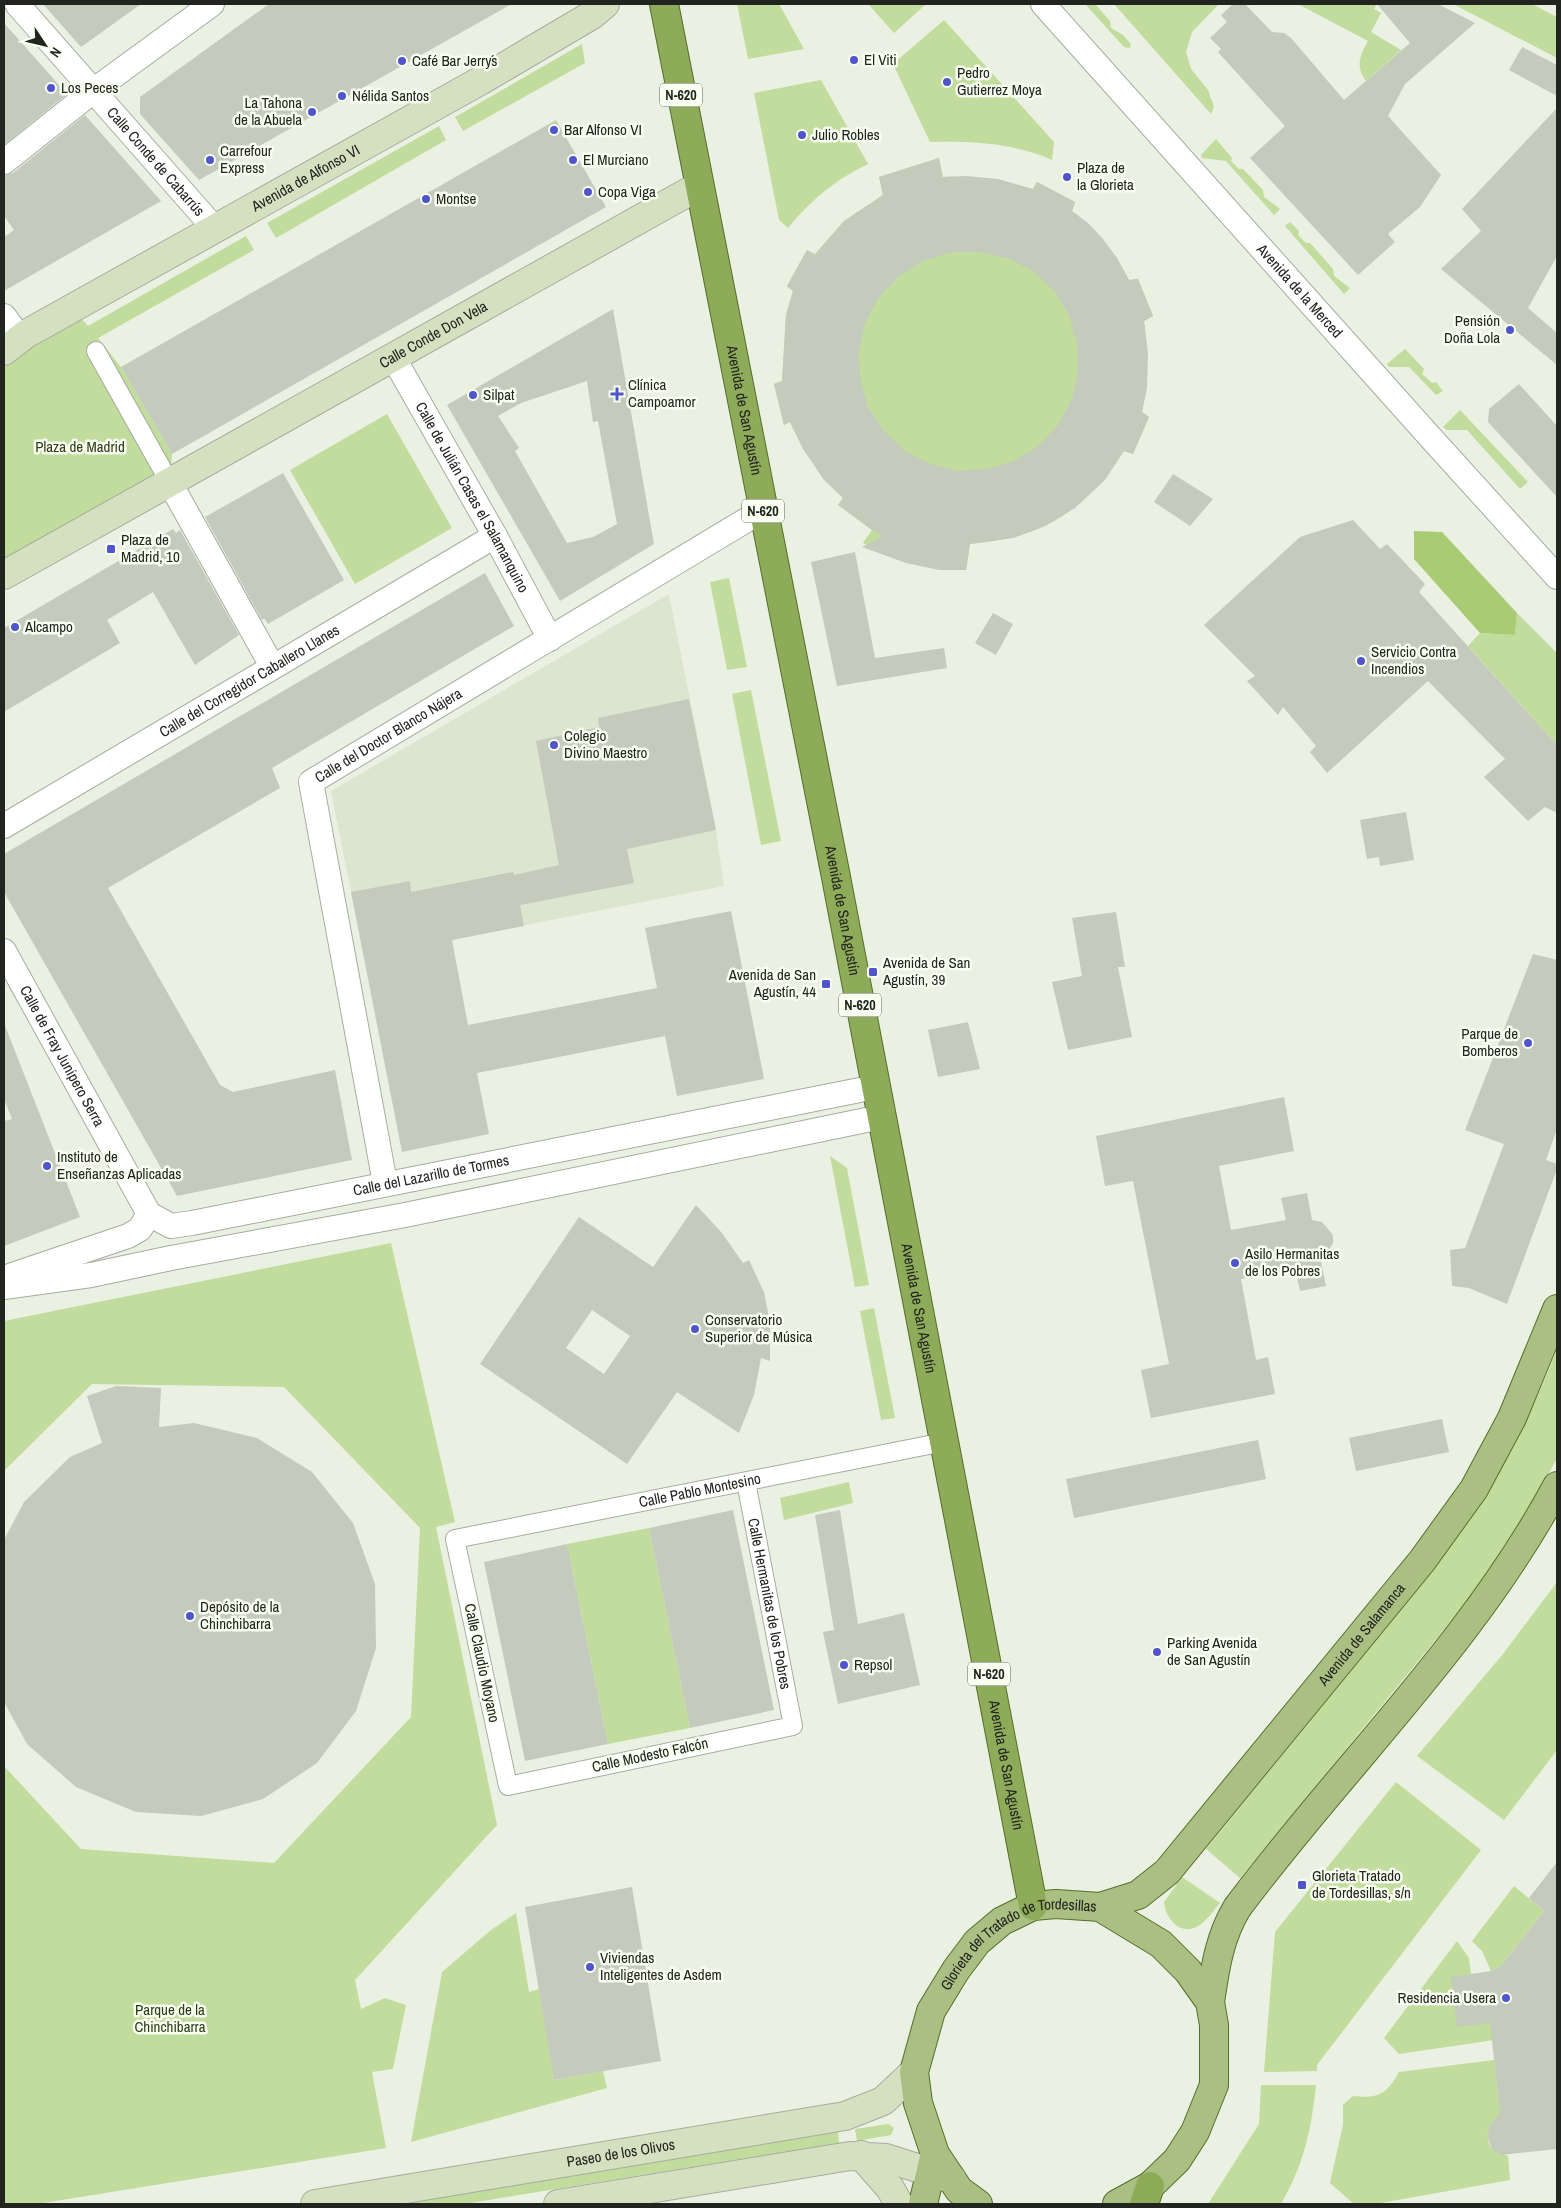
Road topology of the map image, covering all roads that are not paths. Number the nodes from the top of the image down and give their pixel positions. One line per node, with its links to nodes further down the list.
1 (17, 4): 6 (street, Calle Conde de Cabarrús)
2 (212, 4): 6 (street)
3 (605, 4): 9 (main road, Avenida de Alfonso VI)
4 (664, 4): 8 (highway, Avenida de San Agustín / N-620)
5 (1043, 4): 18 (street, Avenida de la Merced)
6 (94, 91): 7 (street); 9 (street, Calle Conde de Cabarrús)
7 (4, 162)
8 (700, 186): 13 (main road, Calle Conde Don Vela); 15 (highway, Avenida de San Agustín / N-620)
9 (215, 229): 11 (main road, Avenida de Alfonso VI)
10 (4, 316): 11 (street)
11 (12, 344)
12 (96, 351): 14 (street)
13 (393, 357): 14 (main road, Calle Conde Don Vela); 16 (street, Calle de Julián Casas el Salamanquino)
14 (170, 483): 17 (main road); 20 (street)
15 (763, 510): 19 (street, Calle del Doctor Blanco Nájera); 23 (highway, Avenida de San Agustín / N-620)
16 (495, 536): 19 (street, Calle de Julián Casas el Salamanquino); 20 (street, Calle del Corregidor Caballero Llanes)
17 (4, 576)
18 (1557, 577)
19 (550, 639): 25 (street, Calle del Doctor Blanco Nájera)
20 (272, 666): 21 (street, Calle del Corregidor Caballero Llanes)
21 (4, 826)
22 (4, 951): 26 (street, Calle de Fray Junípero Serra)
23 (875, 1088): 24 (highway, Avenida de San Agustín / N-620); 25 (street, Calle del Lazarillo de Tormes)
24 (882, 1117): 28 (street); 30 (highway, Avenida de San Agustín / N-620)
25 (385, 1183): 26 (street, Calle del Lazarillo de Tormes)
26 (149, 1214): 27 (street)
27 (4, 1277)
28 (4, 1286)
29 (1557, 1309): 37 (main road, Avenida de Salamanca)
30 (944, 1442): 31 (street, Calle Pablo Montesino); 36 (highway, Avenida de San Agustín / N-620)
31 (746, 1482): 33 (street, Calle Pablo Montesino); 34 (street, Calle Hermanitas de los Pobres)
32 (1557, 1486): 38 (main road)
33 (455, 1539): 35 (street, Calle Claudio Moyano)
34 (793, 1726): 35 (street, Calle Modesto Falcón)
35 (508, 1786)
36 (1034, 1906): 37 (main road, Glorieta del Tratado de Tordesillas); 39 (main road, Glorieta del Tratado de Tordesillas)
37 (1100, 1907): 38 (main road, Glorieta del Tratado de Tordesillas)
38 (1210, 2002): 42 (main road, Glorieta del Tratado de Tordesillas)
39 (914, 2072): 41 (main road, Glorieta del Tratado de Tordesillas); 43 (main road, Paseo de los Olivos)
40 (861, 2156): 41 (main road); 45 (main road); 46 (main road)
41 (939, 2168): 47 (main road); 48 (main road, Glorieta del Tratado de Tordesillas)
42 (1147, 2195): 49 (main road, Glorieta del Tratado de Tordesillas)
43 (379, 2199): 44 (main road, Paseo de los Olivos)
44 (314, 2204)
45 (558, 2204)
46 (899, 2204)
47 (923, 2204)
48 (978, 2204)
49 (1117, 2204)

